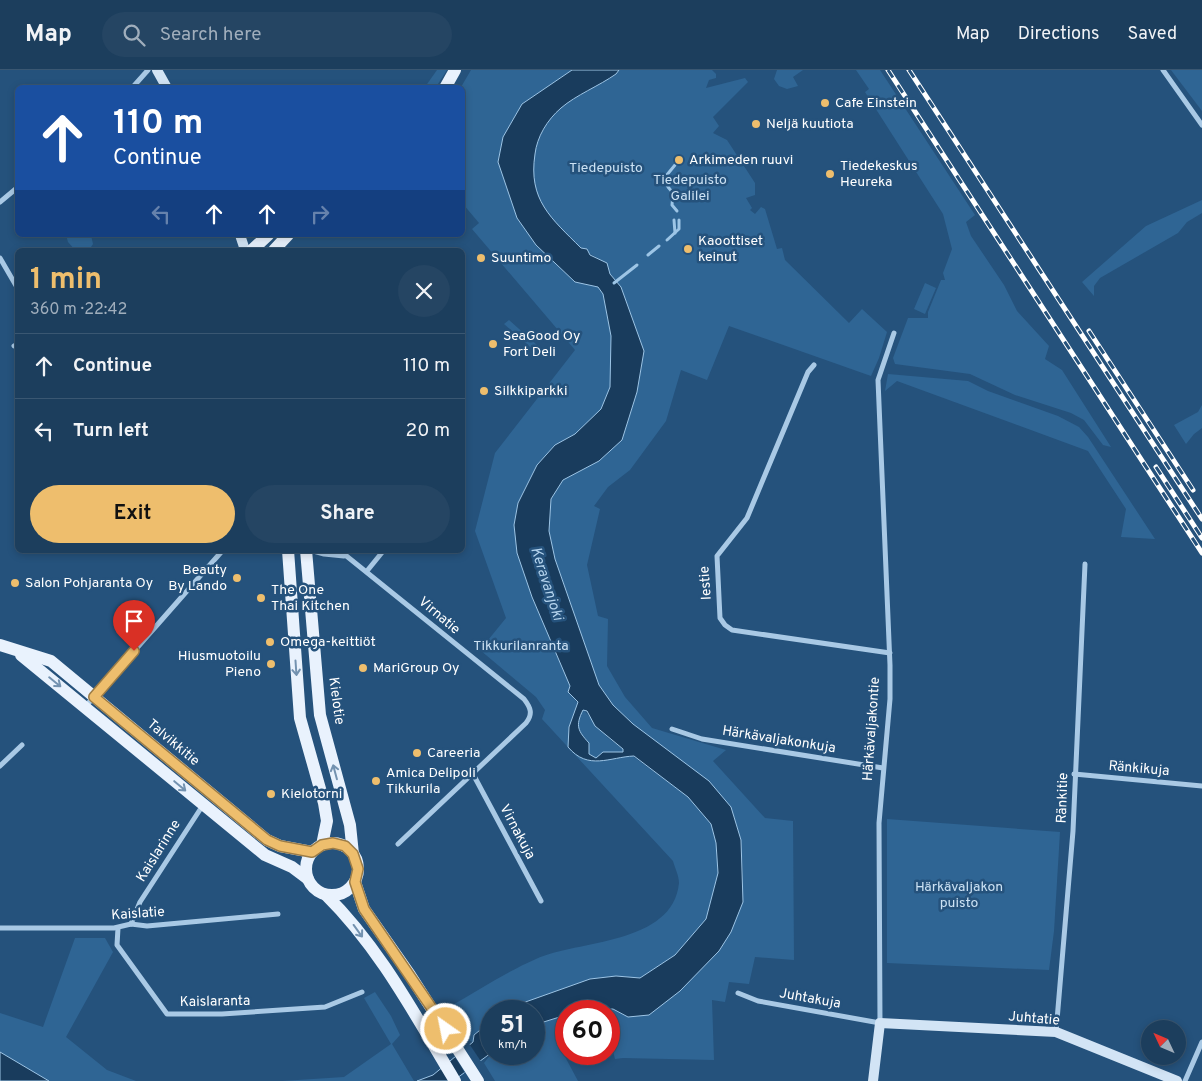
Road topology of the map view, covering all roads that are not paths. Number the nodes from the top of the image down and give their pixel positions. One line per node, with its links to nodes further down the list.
1 (148, 70): 5 (street)
2 (157, 70): 6 (street)
3 (455, 70): 7 (main road)
4 (1163, 70): 8 (street)
5 (135, 85)
6 (165, 85)
7 (447, 85)
8 (1202, 125)
9 (15, 190): 10 (street)
10 (0, 202)
11 (286, 237): 12 (main road)
12 (276, 248)
13 (0, 258): 14 (street)
14 (15, 284)
15 (894, 333): 28 (street, Härkävaljakontie)
16 (814, 365): 28 (street, Iestie)
17 (220, 553): 29 (street)
18 (288, 553): 41 (main road, one-way to 41)
19 (306, 553): 42 (main road, Kielotie, one-way to 19)
20 (320, 553): 23 (street, Virnatie)
21 (342, 553): 23 (street, Virnatie)
22 (382, 553): 25 (street)
23 (344, 556): 25 (street, Virnatie)
24 (1084, 564): 36 (street, Ränkitie)
25 (367, 571): 35 (street, Virnatie)
26 (0, 645): 27 (main road, Talvikkitie)
27 (17, 652): 29 (main road, Talvikkitie); 30 (main road, Talvikkitie, one-way to 30)
28 (890, 653): 34 (street, Härkävaljakontie)
29 (94, 697): 30 (street); 38 (main road, Talvikkitie)
30 (85, 707): 39 (main road, Talvikkitie, one-way to 39)
31 (672, 730): 34 (street, Härkävaljakonkuja)
32 (22, 745): 33 (street)
33 (0, 766)
34 (883, 768): 53 (street, Härkävaljakontie)
35 (473, 774): 40 (street, Virnatie); 46 (street, Virnakuja)
36 (1074, 774): 37 (street, Ränkikuja); 54 (street, Ränkitie)
37 (1202, 786)
38 (212, 794): 39 (street, Kaislarinne); 41 (main road, Talvikkitie)
39 (203, 804): 43 (main road, Talvikkitie); 48 (street, Kaislarinne)
40 (398, 844)
41 (317, 848): 42 (main road); 43 (main road)
42 (353, 854): 44 (main road)
43 (308, 879): 45 (main road)
44 (355, 882): 45 (main road); 57 (main road)
45 (326, 895): 56 (main road, one-way to 56)
46 (541, 901)
47 (278, 914): 48 (street, Kaislatie)
48 (131, 924): 50 (street, Kaislatie)
49 (0, 928): 50 (street, Kaislatie)
50 (118, 928): 51 (street, Kaislaranta)
51 (362, 992)
52 (738, 993): 53 (street, Juhtakuja)
53 (880, 1023): 54 (street, Juhtatie); 58 (street, Härkävaljakontie)
54 (1056, 1032): 59 (street, Juhtatie)
55 (1202, 1042): 60 (street)
56 (452, 1076)
57 (478, 1081)
58 (873, 1081)
59 (1177, 1081)
60 (1185, 1081)

